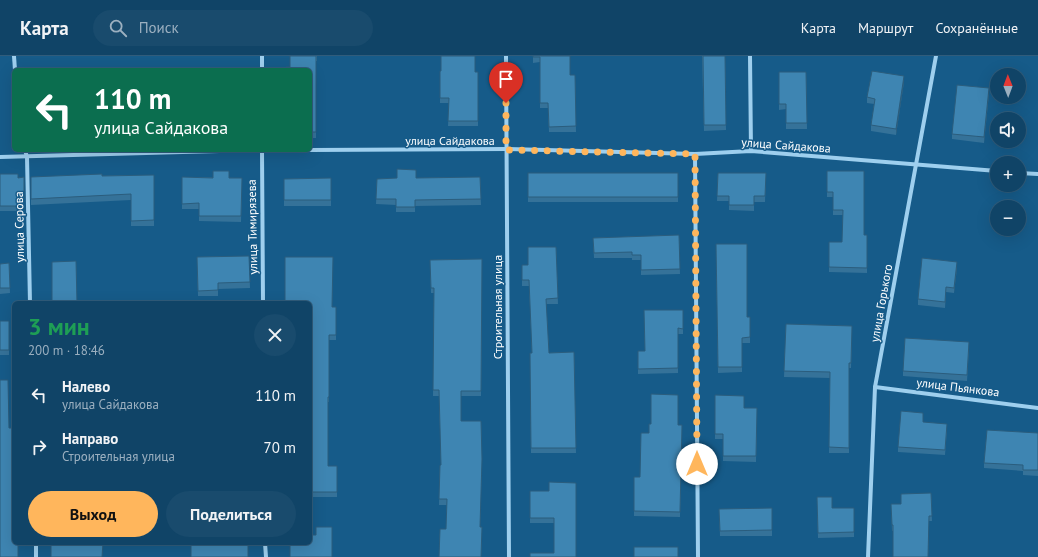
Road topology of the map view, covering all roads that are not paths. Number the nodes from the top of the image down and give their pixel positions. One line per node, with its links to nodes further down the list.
1 (14, 56): 6 (street)
2 (262, 56): 7 (street)
3 (506, 56): 9 (street, Строительная улица)
4 (750, 56): 10 (street)
5 (936, 56): 17 (street, улица Горького)
6 (15, 68)
7 (262, 68)
8 (312, 150): 9 (street, улица Сайдакова)
9 (506, 150): 14 (street, улица Сайдакова); 29 (street, Строительная улица)
10 (751, 151): 14 (street, улица Сайдакова); 17 (street, улица Сайдакова)
11 (26, 152): 15 (street, улица Серова)
12 (180, 152): 15 (street)
13 (262, 152): 22 (street, улица Тимирязева)
14 (695, 154): 30 (street)
15 (27, 156): 16 (street); 21 (street, улица Серова)
16 (0, 157)
17 (916, 166): 18 (street, улица Сайдакова); 23 (street, улица Горького)
18 (990, 171)
19 (1026, 173): 20 (street)
20 (1038, 174)
21 (30, 301)
22 (263, 301)
23 (876, 387): 24 (street, улица Пьянкова); 31 (street, улица Горького)
24 (1038, 408)
25 (36, 545): 27 (street)
26 (265, 545): 28 (street)
27 (36, 557)
28 (266, 557)
29 (508, 557)
30 (698, 557)
31 (868, 557)

